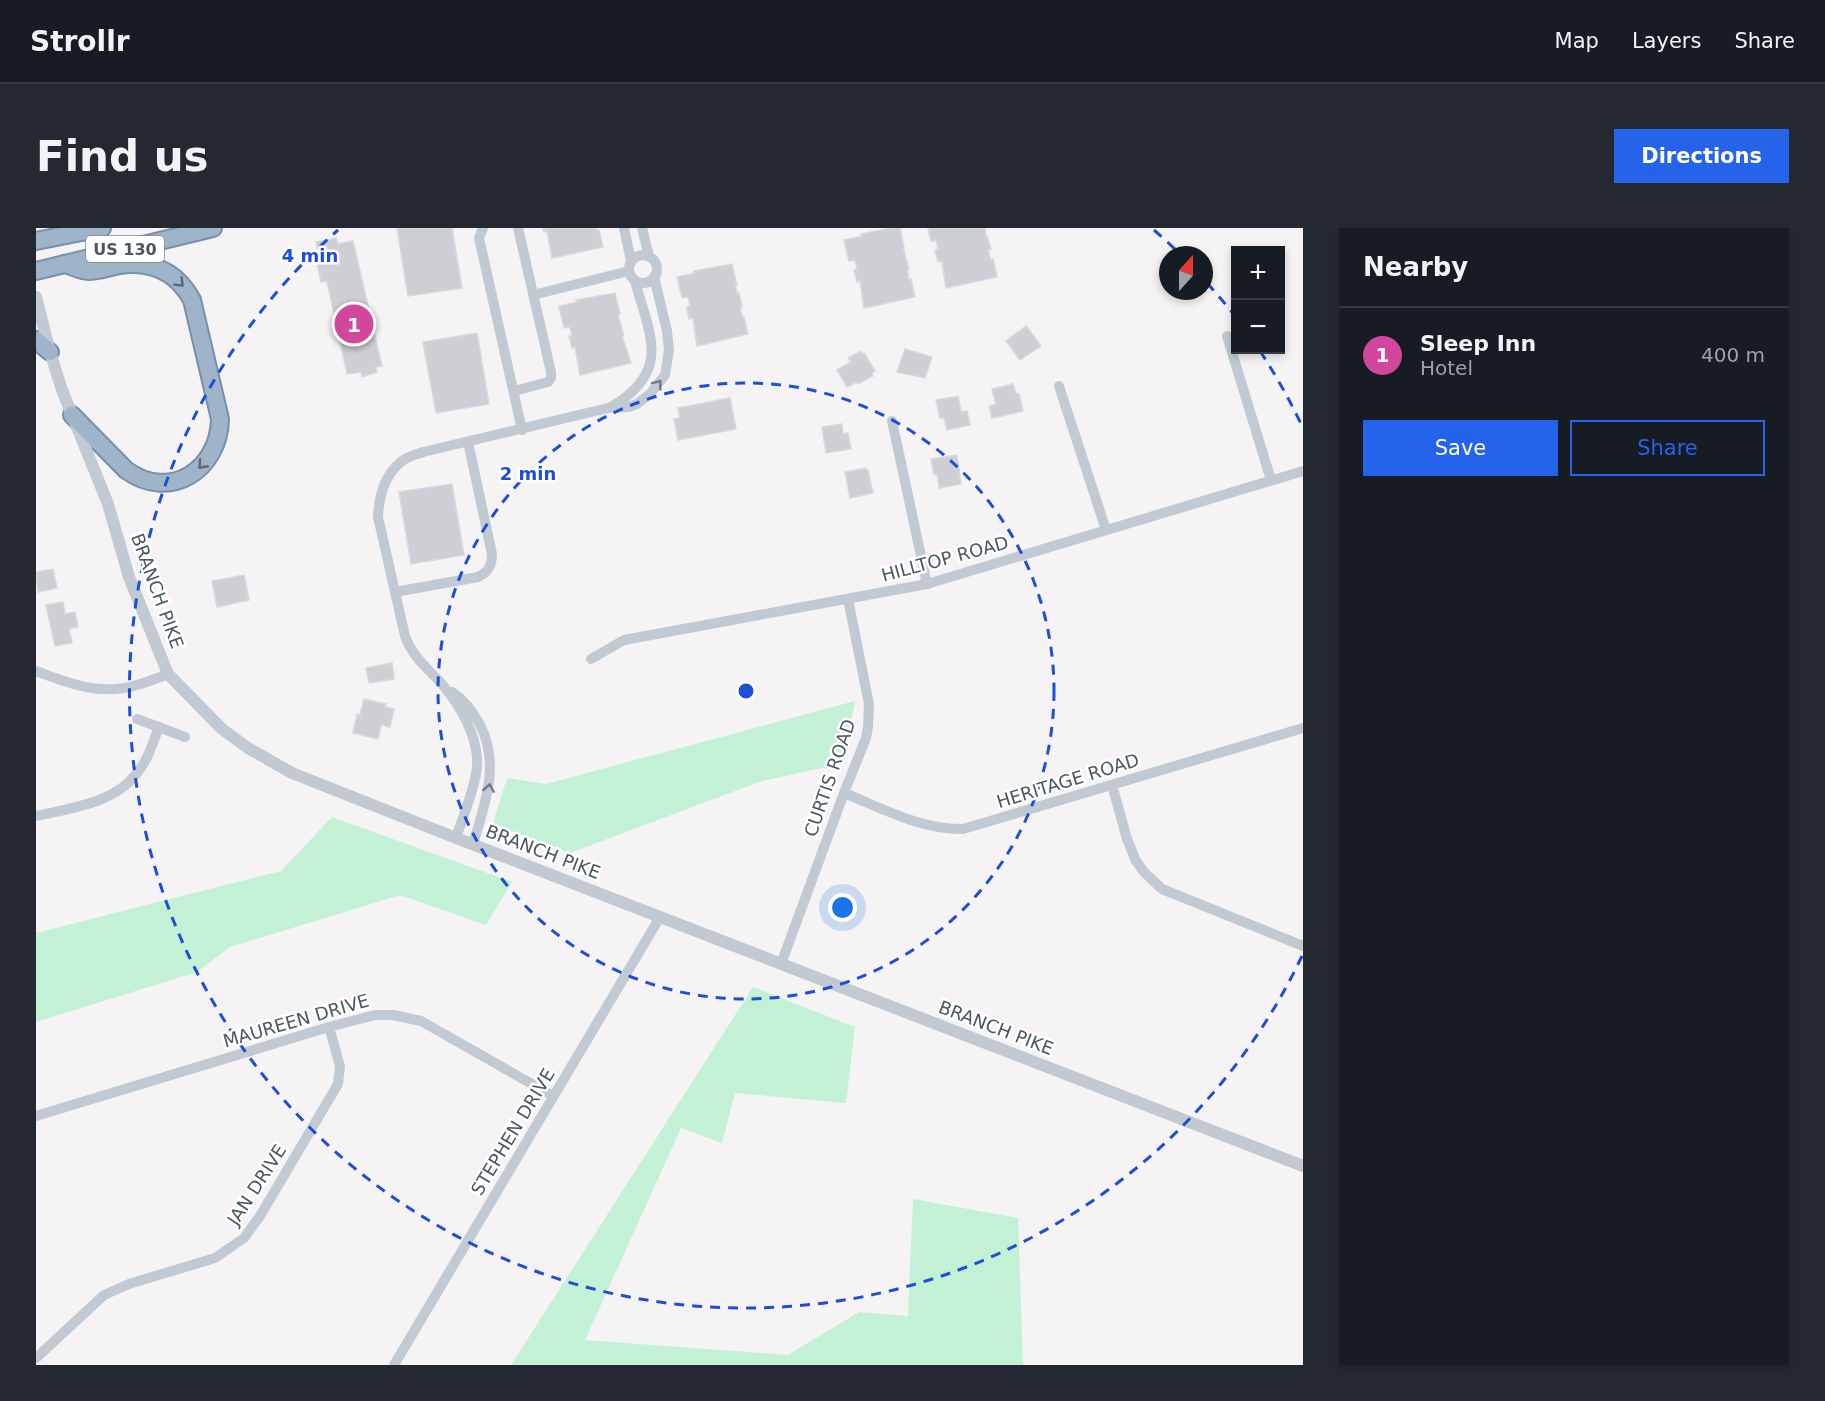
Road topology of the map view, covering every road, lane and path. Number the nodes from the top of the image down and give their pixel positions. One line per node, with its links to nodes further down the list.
1 (102, 228): 7 (highway, US 130)
2 (213, 228): 9 (highway, US 130)
3 (483, 228): 19 (street)
4 (518, 228): 13 (street)
5 (624, 228): 11 (street)
6 (642, 228): 8 (street)
7 (36, 241)
8 (649, 256): 11 (street); 12 (street)
9 (65, 264): 10 (highway, US 130); 21 (highway, one-way to 21)
10 (36, 271)
11 (631, 271): 12 (street); 13 (street); 20 (street)
12 (654, 277): 20 (street, one-way to 12)
13 (533, 295): 19 (street)
14 (36, 297): 17 (street, BRANCH PIKE)
15 (1227, 336): 26 (street)
16 (36, 340): 17 (highway)
17 (50, 352): 21 (street, BRANCH PIKE)
18 (1059, 386): 27 (street)
19 (514, 391): 23 (street)
20 (608, 408): 23 (street)
21 (72, 415): 33 (street, BRANCH PIKE)
22 (892, 421): 28 (street)
23 (522, 430): 24 (street)
24 (468, 442): 29 (street); 29 (street)
25 (1303, 471): 26 (street, HILLTOP ROAD)
26 (1271, 480): 27 (street, HILLTOP ROAD)
27 (1106, 530): 28 (street, HILLTOP ROAD)
28 (927, 584): 30 (street, HILLTOP ROAD)
29 (395, 592): 34 (street)
30 (848, 599): 31 (street, HILLTOP ROAD); 40 (street, CURTIS ROAD)
31 (591, 659)
32 (36, 671): 33 (street)
33 (168, 674): 42 (street, BRANCH PIKE)
34 (442, 685): 42 (street); 43 (street, one-way to 34)
35 (137, 719): 36 (street)
36 (159, 727): 38 (street); 41 (street)
37 (1303, 728): 39 (street, HERITAGE ROAD)
38 (185, 737)
39 (1112, 785): 40 (street, HERITAGE ROAD); 45 (street)
40 (844, 793): 46 (street, CURTIS ROAD)
41 (36, 816)
42 (456, 838): 43 (street, BRANCH PIKE)
43 (473, 844): 44 (street, BRANCH PIKE)
44 (660, 917): 46 (street, BRANCH PIKE); 48 (street, STEPHEN DRIVE)
45 (1303, 946)
46 (782, 964): 50 (street, BRANCH PIKE)
47 (329, 1027): 48 (street, MAUREEN DRIVE); 49 (street, MAUREEN DRIVE); 51 (street, JAN DRIVE)
48 (553, 1096): 52 (street, STEPHEN DRIVE)
49 (36, 1116)
50 (1303, 1166)
51 (36, 1358)
52 (394, 1365)

